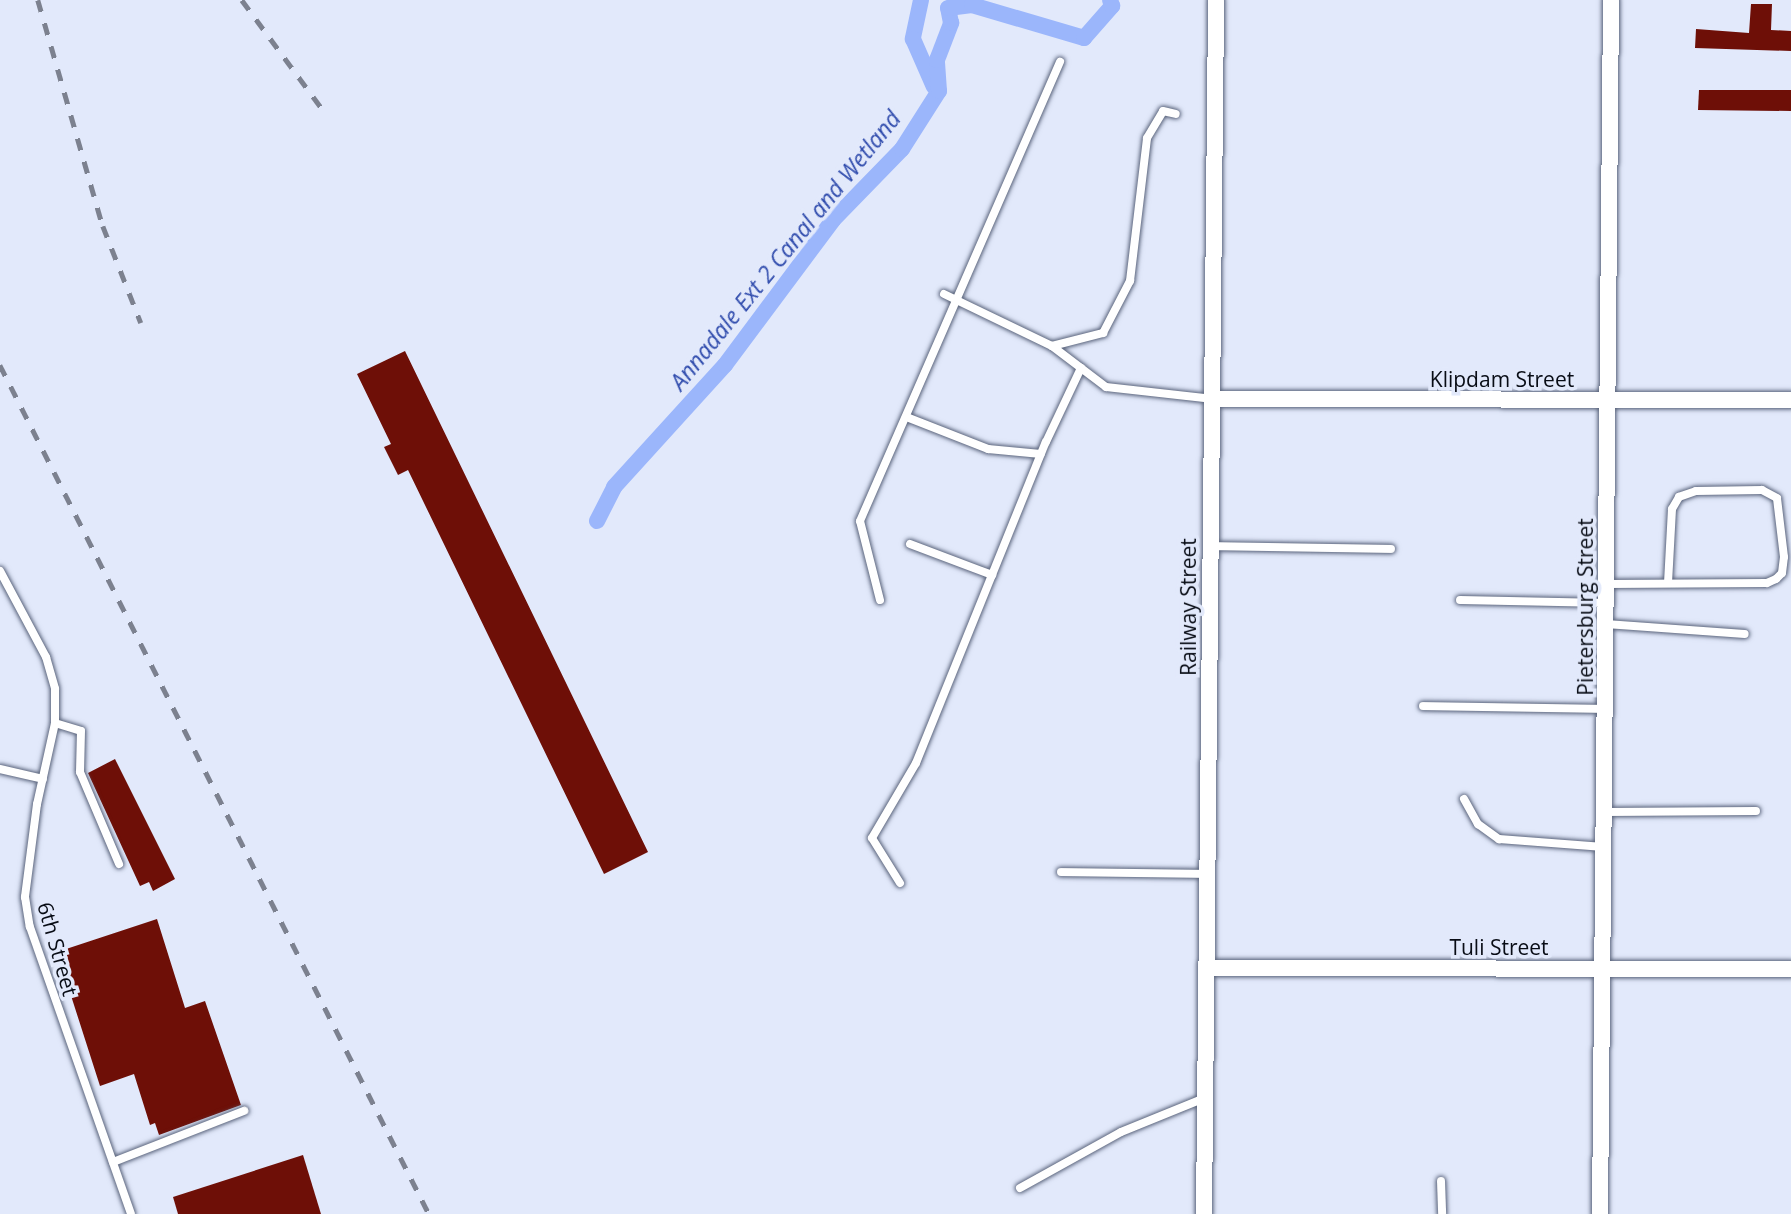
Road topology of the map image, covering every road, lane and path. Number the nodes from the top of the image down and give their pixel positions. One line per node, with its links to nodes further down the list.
1 (1216, 0): 9 (street, Railway Street)
2 (1611, 0): 10 (street, Pietersburg Street)
3 (1060, 62): 6 (lane)
4 (1176, 114): 7 (lane)
5 (944, 294): 6 (lane)
6 (958, 301): 7 (lane); 12 (lane)
7 (1052, 346): 8 (lane)
8 (1081, 368): 9 (lane); 13 (lane)
9 (1213, 399): 10 (street, Klipdam Street); 15 (street, Railway Street)
10 (1604, 400): 11 (street, Klipdam Street); 20 (street, Pietersburg Street)
11 (1791, 400)
12 (909, 418): 13 (lane); 21 (lane)
13 (1041, 454): 18 (lane)
14 (910, 544): 18 (lane)
15 (1209, 545): 16 (lane); 37 (street, Railway Street)
16 (1391, 548)
17 (0, 571): 28 (lane, 6th Street)
18 (992, 575): 38 (lane)
19 (1668, 583): 19 (lane); 20 (lane)
20 (1607, 584): 23 (street, Pietersburg Street)
21 (880, 600)
22 (1460, 600): 23 (lane)
23 (1607, 603): 24 (street, Pietersburg Street)
24 (1606, 624): 25 (lane); 27 (street, Pietersburg Street)
25 (1745, 634)
26 (1423, 706): 27 (lane)
27 (1605, 709): 33 (street, Pietersburg Street)
28 (55, 723): 30 (lane, 6th Street); 35 (lane)
29 (0, 769): 30 (lane)
30 (43, 779): 44 (lane, 6th Street)
31 (1464, 799): 34 (lane)
32 (1756, 811): 33 (lane)
33 (1605, 812): 34 (street, Pietersburg Street)
34 (1604, 848): 40 (street, Pietersburg Street)
35 (119, 864)
36 (1062, 872): 37 (lane)
37 (1209, 874): 39 (street, Railway Street)
38 (900, 883)
39 (1208, 968): 40 (street, Tuli Street); 42 (street, Railway Street)
40 (1603, 969): 41 (street, Tuli Street); 50 (street, Pietersburg Street)
41 (1791, 969)
42 (1207, 1097): 46 (lane); 48 (street, Railway Street)
43 (244, 1111): 44 (lane)
44 (113, 1162): 47 (lane, 6th Street)
45 (1441, 1181): 49 (lane)
46 (1020, 1188)
47 (131, 1214)
48 (1204, 1214)
49 (1442, 1214)
50 (1600, 1214)

